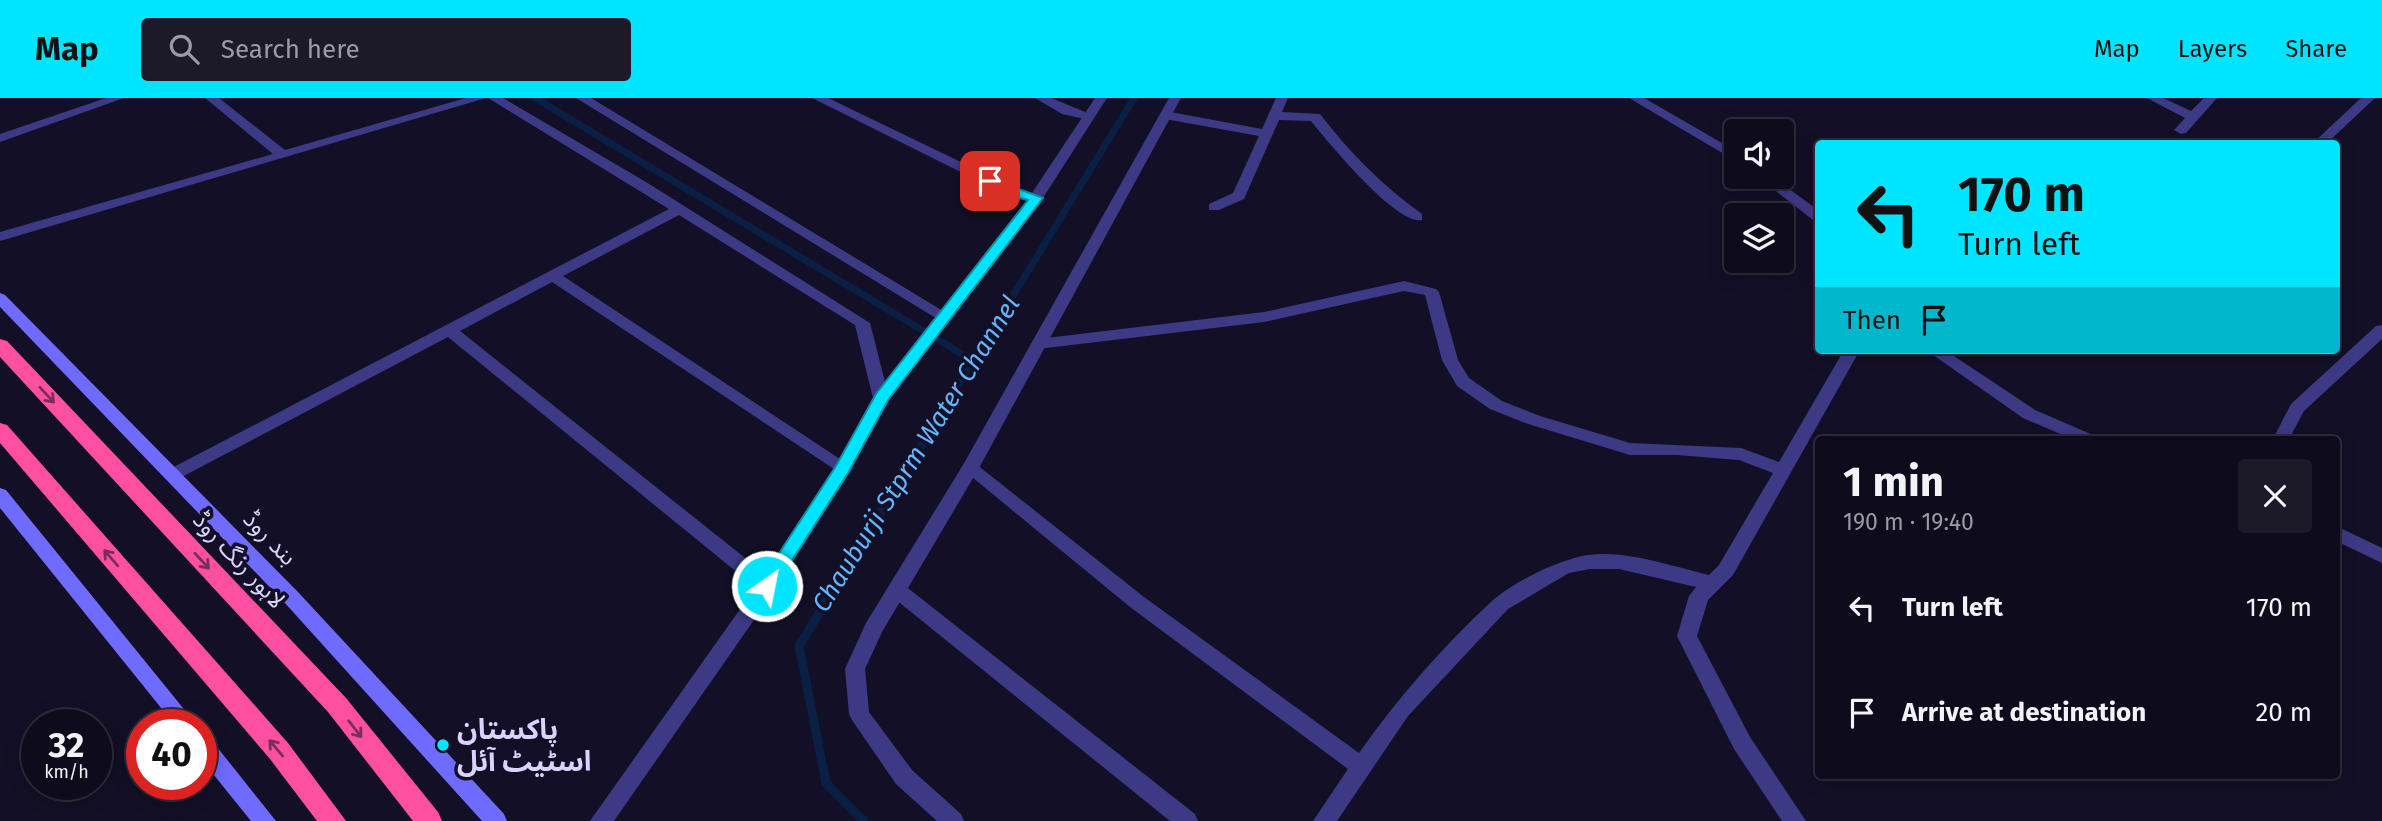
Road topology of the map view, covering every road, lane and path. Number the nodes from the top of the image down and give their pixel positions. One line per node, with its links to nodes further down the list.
1 (118, 98): 21 (street)
2 (211, 98): 24 (street)
3 (480, 98): 24 (street)
4 (494, 98): 28 (street)
5 (582, 98): 34 (street)
6 (818, 98): 26 (street)
7 (1041, 98): 16 (street)
8 (1101, 98): 16 (street)
9 (1175, 98): 15 (street)
10 (1282, 98): 17 (street)
11 (1635, 98): 23 (street)
12 (2153, 98): 18 (street)
13 (2211, 98): 18 (street)
14 (2369, 98): 22 (street)
15 (1166, 115): 20 (street); 37 (street)
16 (1089, 116): 26 (street)
17 (1272, 116): 20 (street); 30 (street)
18 (2193, 117): 19 (street)
19 (2181, 130)
20 (1268, 134): 27 (street)
21 (0, 138)
22 (2322, 140)
23 (1724, 150)
24 (284, 155): 31 (street)
25 (1781, 189): 29 (street)
26 (1037, 198): 34 (street)
27 (1214, 207)
28 (679, 209): 32 (street); 41 (street)
29 (1815, 215)
30 (1417, 217)
31 (0, 237)
32 (552, 275): 35 (street); 46 (street)
33 (0, 298): 48 (main road, بند روڈ)
34 (942, 321): 41 (street)
35 (449, 330): 48 (street); 53 (street)
36 (2382, 330): 44 (street)
37 (1038, 344): 45 (street); 47 (street)
38 (0, 345): 60 (highway, لاہور رنگ روڈ, one-way to 60)
39 (1850, 354): 47 (street)
40 (1940, 354): 43 (street)
41 (881, 398): 46 (street)
42 (0, 430): 59 (highway, one-way to 42)
43 (2080, 436)
44 (2283, 436)
45 (970, 468): 54 (street); 57 (street)
46 (843, 469): 53 (street)
47 (1783, 470): 52 (street)
48 (172, 475): 61 (main road, بند روڈ)
49 (1, 499): 55 (main road)
50 (2340, 535): 51 (street)
51 (2382, 556)
52 (1711, 583): 57 (street); 66 (street)
53 (767, 586): 62 (street)
54 (897, 590): 63 (street); 64 (street)
55 (174, 709)
56 (217, 762): 58 (main road)
57 (1362, 767): 65 (street)
58 (265, 821)
59 (334, 821)
60 (429, 821)
61 (496, 821)
62 (601, 821)
63 (953, 821)
64 (1187, 821)
65 (1324, 821)
66 (1795, 821)

